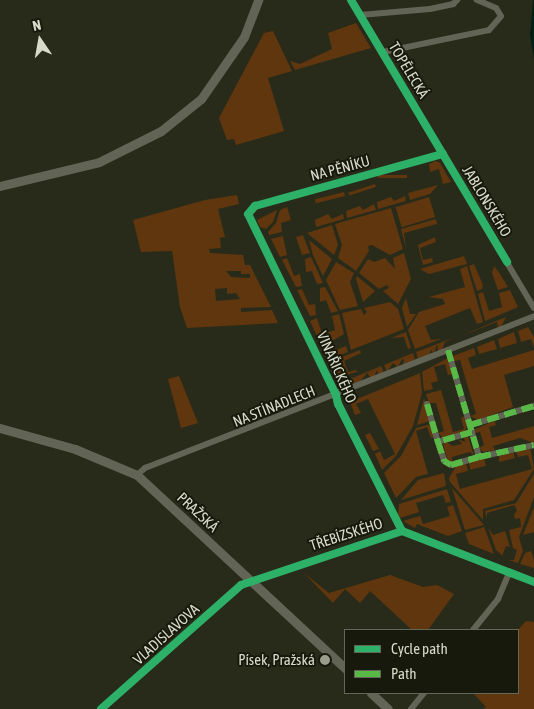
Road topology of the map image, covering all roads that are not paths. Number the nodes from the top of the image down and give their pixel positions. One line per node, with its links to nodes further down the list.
1 (258, 0): 8 (street)
2 (351, 0): 5 (street, TOPĚLECKÁ)
3 (457, 0): 5 (street)
4 (477, 0): 6 (street, TOPĚLECKÁ)
5 (360, 15): 6 (street, TOPĚLECKÁ)
6 (383, 52): 7 (street, TOPĚLECKÁ)
7 (443, 154): 9 (street, NA PĚNÍKU); 10 (street, JABLONSKÉHO)
8 (0, 186)
9 (248, 214): 13 (street, VINAŘICKÉHO)
10 (534, 308)
11 (534, 316): 12 (street, NA STÍNADLECH)
12 (448, 350): 13 (street, NA STÍNADLECH); 17 (street)
13 (336, 394): 21 (street, NA STÍNADLECH); 22 (street, VINAŘICKÉHO)
14 (427, 404): 18 (street)
15 (534, 406): 17 (street)
16 (0, 428): 21 (street, PRAŽSKÁ)
17 (471, 429): 18 (street); 20 (street)
18 (438, 442): 20 (street)
19 (534, 445): 20 (street)
20 (480, 457)
21 (137, 475): 24 (street, PRAŽSKÁ)
22 (402, 531): 23 (street, TŘEBÍZSKÉHO); 24 (street, TŘEBÍZSKÉHO)
23 (509, 573): 25 (street, TŘEBÍZSKÉHO); 26 (street)
24 (250, 580): 27 (street, PRAŽSKÁ); 30 (street, VLADISLAVOVA)
25 (534, 582)
26 (474, 629)
27 (344, 667)
28 (372, 694): 31 (street)
29 (423, 694): 32 (street)
30 (101, 709)
31 (388, 709)
32 (411, 709)

